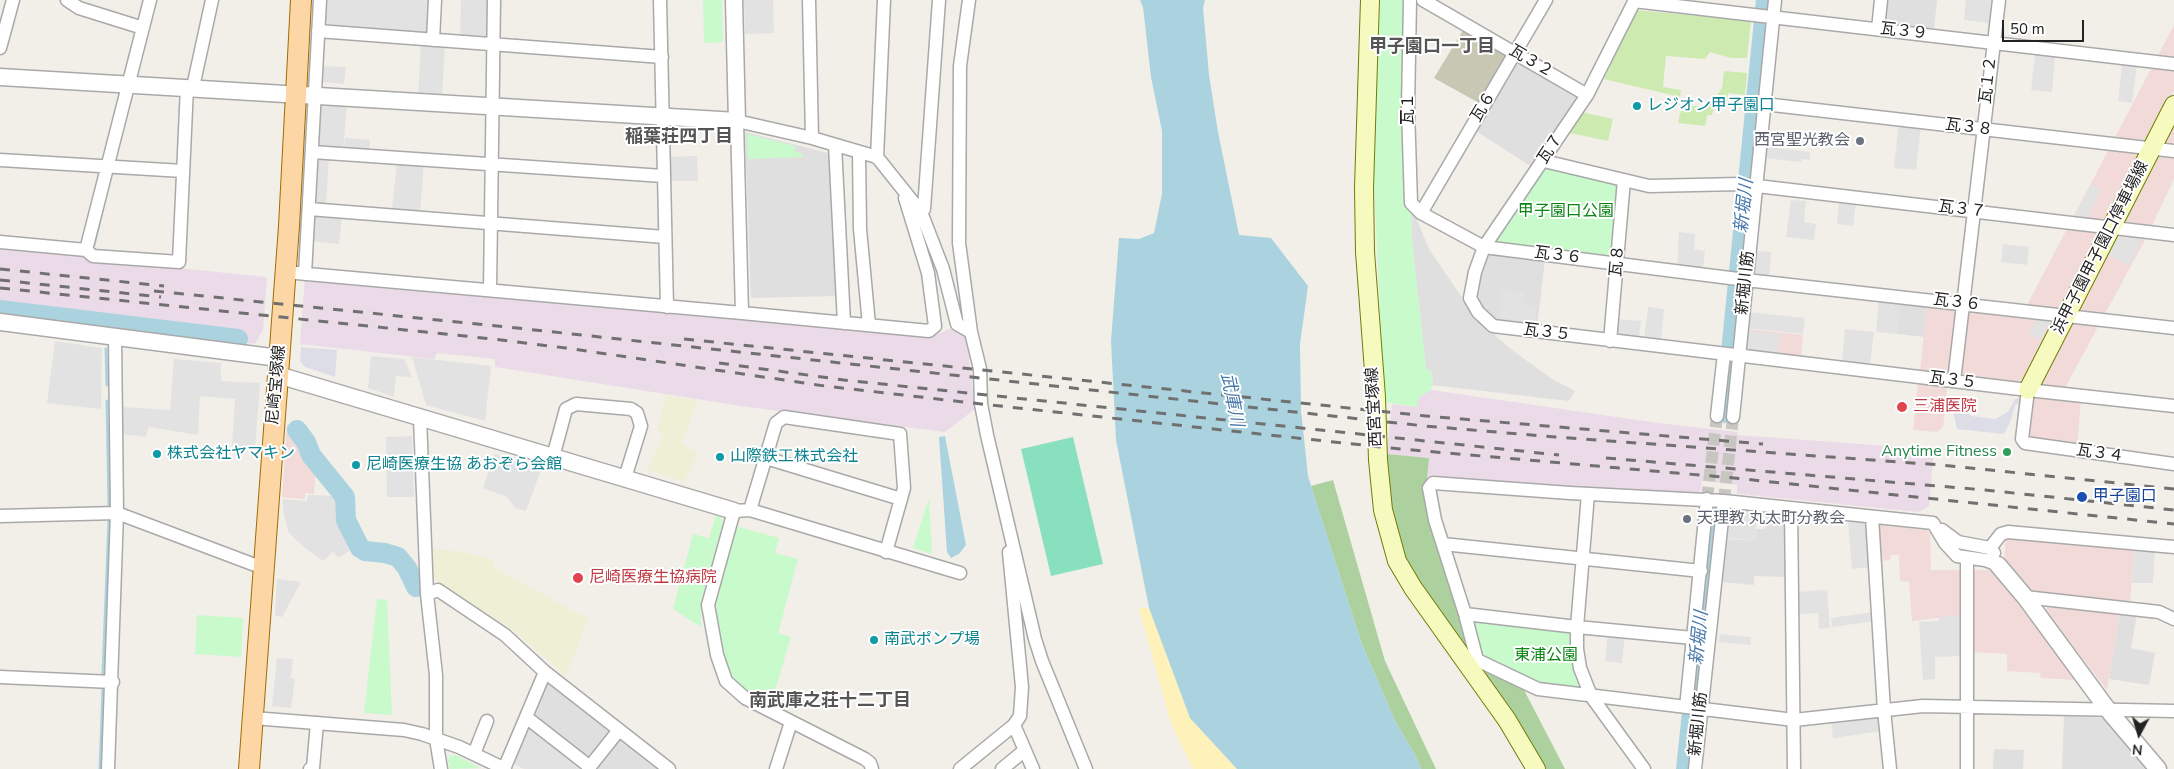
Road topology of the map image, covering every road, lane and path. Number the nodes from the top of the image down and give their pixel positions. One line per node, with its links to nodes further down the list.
1 (67, 0): 24 (street)
2 (150, 0): 24 (street)
3 (212, 0): 36 (street)
4 (301, 0): 37 (main road, 尼崎宝塚線)
5 (320, 0): 26 (street)
6 (435, 0): 27 (street)
7 (494, 0): 29 (street)
8 (660, 0): 32 (street)
9 (734, 0): 43 (street)
10 (809, 0): 45 (street)
11 (884, 0): 51 (street)
12 (939, 0): 63 (street)
13 (969, 0): 86 (street)
14 (1370, 0): 127 (main road, 西宮宝塚線)
15 (1410, 0): 64 (street, 瓦１)
16 (1423, 0): 31 (street, 瓦３２)
17 (1546, 0): 31 (street, 瓦６)
18 (1775, 0): 23 (street, 新堀川筋)
19 (1880, 0): 25 (street)
20 (1999, 0): 28 (street, 瓦１２)
21 (1634, 1): 23 (street, 瓦３９); 38 (street, 瓦７)
22 (8, 3): 30 (street)
23 (1767, 16): 25 (street, 瓦３９); 39 (street, 新堀川筋)
24 (143, 28): 35 (street)
25 (1878, 29): 28 (street, 瓦３９)
26 (318, 31): 27 (street); 37 (street)
27 (433, 40): 29 (street)
28 (1994, 42): 33 (street, 瓦３９); 44 (street, 瓦１２)
29 (493, 45): 32 (street); 41 (street)
30 (0, 48)
31 (1516, 54): 38 (street, 瓦３２); 64 (street, 瓦６)
32 (662, 57): 42 (street)
33 (2174, 64)
34 (0, 77): 35 (street)
35 (130, 84): 36 (street); 55 (street)
36 (190, 87): 37 (street); 56 (street)
37 (305, 94): 41 (street); 48 (street); 73 (main road, 尼崎宝塚線)
38 (1587, 95): 53 (street, 瓦７)
39 (1764, 104): 44 (street, 瓦３８); 59 (street, 新堀川筋)
40 (2174, 105): 47 (main road, 浜甲子園甲子園口停車場線)
41 (492, 107): 42 (street); 54 (street)
42 (662, 117): 43 (street); 57 (street)
43 (737, 121): 45 (street); 80 (street)
44 (1984, 130): 47 (street, 瓦３８); 62 (street, 瓦１２)
45 (812, 138): 46 (street)
46 (835, 145): 49 (street); 83 (street)
47 (2152, 149): 50 (street, 瓦３８); 66 (main road, 浜甲子園甲子園口停車場線)
48 (312, 152): 54 (street); 61 (street)
49 (859, 152): 51 (street); 84 (street)
50 (2174, 152)
51 (877, 158): 60 (street)
52 (0, 160): 55 (street)
53 (1544, 161): 58 (street, 瓦３７); 70 (street, 瓦７)
54 (490, 165): 57 (street); 65 (street)
55 (107, 167): 56 (street); 71 (street)
56 (183, 171): 71 (street)
57 (663, 176): 68 (street)
58 (1624, 180): 59 (street, 瓦３７); 72 (street, 瓦８)
59 (1750, 185): 62 (street, 瓦３７); 75 (street, 新堀川筋)
60 (901, 188): 63 (street); 84 (street)
61 (309, 209): 65 (street); 74 (street)
62 (1974, 211): 66 (street, 瓦３７); 78 (street, 瓦１２)
63 (921, 212): 86 (street)
64 (1421, 213): 70 (street, 瓦３６)
65 (490, 223): 68 (street); 76 (street)
66 (2110, 227): 67 (street, 瓦３７); 81 (main road, 浜甲子園甲子園口停車場線)
67 (2174, 235)
68 (665, 237): 79 (street)
69 (0, 242): 71 (street)
70 (1484, 247): 72 (street, 瓦３６); 77 (street, 瓦７)
71 (86, 250)
72 (1617, 264): 75 (street, 瓦３６); 88 (street, 瓦８)
73 (285, 272): 74 (street); 90 (main road, 尼崎宝塚線)
74 (305, 274): 76 (street)
75 (1740, 279): 78 (street, 瓦３６); 89 (street, 新堀川筋)
76 (490, 289): 79 (street)
77 (1470, 298): 88 (street, 瓦３５)
78 (1963, 303): 81 (street, 瓦３６); 91 (street, 瓦１２)
79 (667, 307): 80 (street)
80 (742, 313): 83 (street)
81 (2065, 316): 85 (street, 瓦３６); 92 (main road, 浜甲子園甲子園口停車場線)
82 (0, 322): 87 (street)
83 (844, 323): 84 (street)
84 (869, 326)
85 (2174, 328)
86 (971, 332): 110 (street)
87 (115, 337): 90 (street); 107 (street)
88 (1610, 341): 89 (street, 瓦３５)
89 (1731, 354): 91 (street, 瓦３５); 94 (street); 95 (street, 新堀川筋)
90 (278, 366): 96 (street); 118 (main road, 尼崎宝塚線)
91 (1954, 382): 92 (street, 瓦３５)
92 (2028, 390): 93 (street, 瓦３５); 99 (street, 瓦３４)
93 (2174, 406)
94 (1717, 416)
95 (1733, 417)
96 (420, 418): 97 (street); 121 (street)
97 (553, 457): 100 (street); 100 (street)
98 (766, 458): 102 (street); 102 (street); 106 (street)
99 (2174, 464)
100 (625, 478): 106 (street)
101 (1588, 494): 103 (street); 112 (street); 117 (street)
102 (901, 499): 114 (street)
103 (1707, 500): 104 (street); 119 (street)
104 (1724, 501): 105 (street); 132 (street, 新堀川筋)
105 (1791, 508): 109 (street); 139 (street)
106 (742, 510): 114 (street); 142 (street)
107 (117, 513): 108 (street); 118 (street); 130 (street)
108 (0, 516)
109 (1872, 517): 111 (street); 134 (street)
110 (1007, 518): 143 (street); 160 (street)
111 (1938, 528): 115 (street); 116 (street)
112 (1443, 544): 117 (street); 123 (street)
113 (2174, 546): 115 (street)
114 (886, 552): 120 (street)
115 (1995, 557): 116 (street); 122 (street)
116 (1967, 558): 133 (street)
117 (1583, 559): 119 (street); 125 (street)
118 (263, 568): 138 (main road, 尼崎宝塚線)
119 (1701, 571): 126 (street)
120 (960, 573)
121 (427, 594): 128 (street); 145 (street)
122 (2025, 598): 124 (street); 135 (street)
123 (1465, 614): 125 (street); 127 (street)
124 (2174, 620)
125 (1577, 627): 126 (street); 131 (street)
126 (1693, 638): 132 (street)
127 (1474, 664): 131 (street); 161 (main road, 西宮宝塚線)
128 (545, 672): 137 (street); 144 (street)
129 (0, 676): 130 (street)
130 (113, 682): 149 (street)
131 (1591, 696): 132 (street); 162 (street)
132 (1693, 708): 139 (street); 163 (street, 新堀川筋)
133 (1967, 708): 134 (street); 135 (street); 166 (street)
134 (1884, 710): 139 (street); 165 (street)
135 (2108, 710): 136 (street); 167 (street)
136 (2174, 711)
137 (526, 717): 148 (street); 153 (street)
138 (253, 718): 141 (street); 150 (main road, 尼崎宝塚線)
139 (1794, 720): 164 (street)
140 (487, 721): 147 (street)
141 (318, 722): 145 (street); 151 (street)
142 (791, 722): 155 (street); 156 (street)
143 (1014, 725): 146 (street); 157 (street)
144 (618, 730): 148 (street); 154 (street)
145 (436, 739): 147 (street); 152 (street)
146 (1025, 750): 158 (street); 159 (street)
147 (474, 754): 153 (street)
148 (589, 768)
149 (108, 769)
150 (249, 769)
151 (312, 769)
152 (441, 769)
153 (505, 769)
154 (669, 769)
155 (776, 769)
156 (872, 769)
157 (960, 769)
158 (1002, 769)
159 (1033, 769)
160 (1086, 769)
161 (1536, 769)
162 (1644, 769)
163 (1695, 769)
164 (1794, 769)
165 (1890, 769)
166 (1967, 769)
167 (2158, 769)

